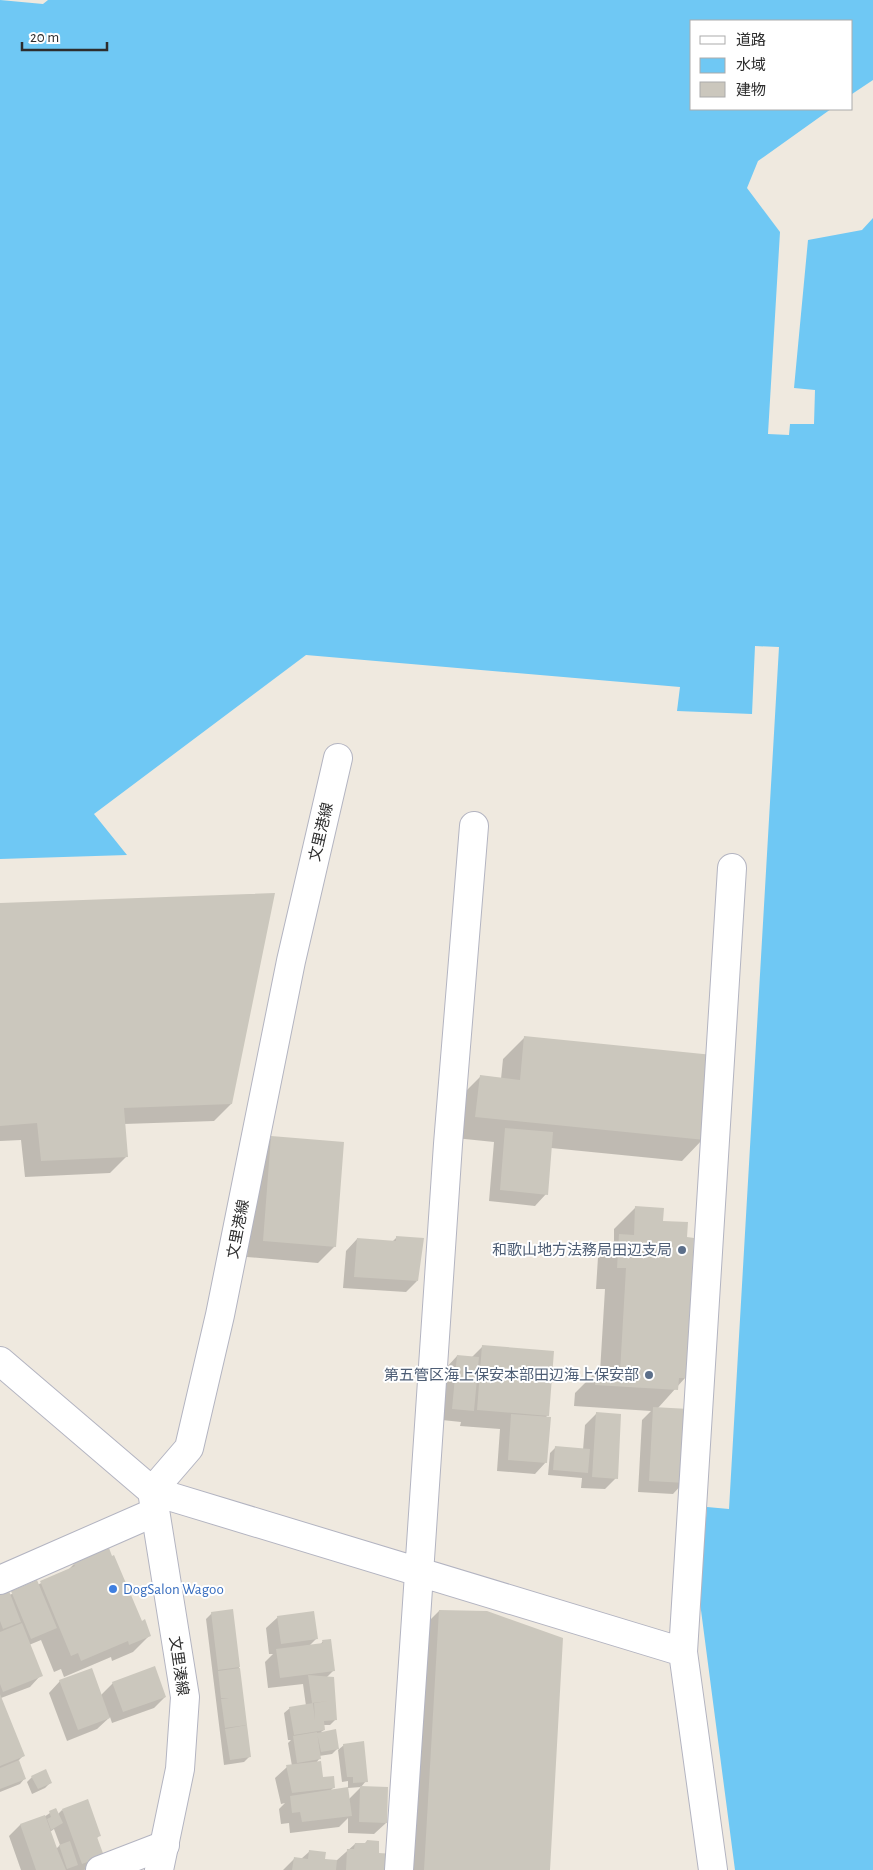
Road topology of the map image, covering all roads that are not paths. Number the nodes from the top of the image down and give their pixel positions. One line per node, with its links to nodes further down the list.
1 (338, 758): 5 (street, 文里港線)
2 (474, 826): 6 (street)
3 (732, 868): 8 (street)
4 (0, 1361): 5 (street)
5 (154, 1501): 6 (street); 7 (street); 9 (street, 文里湊線)
6 (419, 1571): 8 (street); 11 (street)
7 (0, 1580)
8 (683, 1652): 12 (street)
9 (162, 1858): 10 (street)
10 (100, 1870)
11 (399, 1870)
12 (713, 1870)

